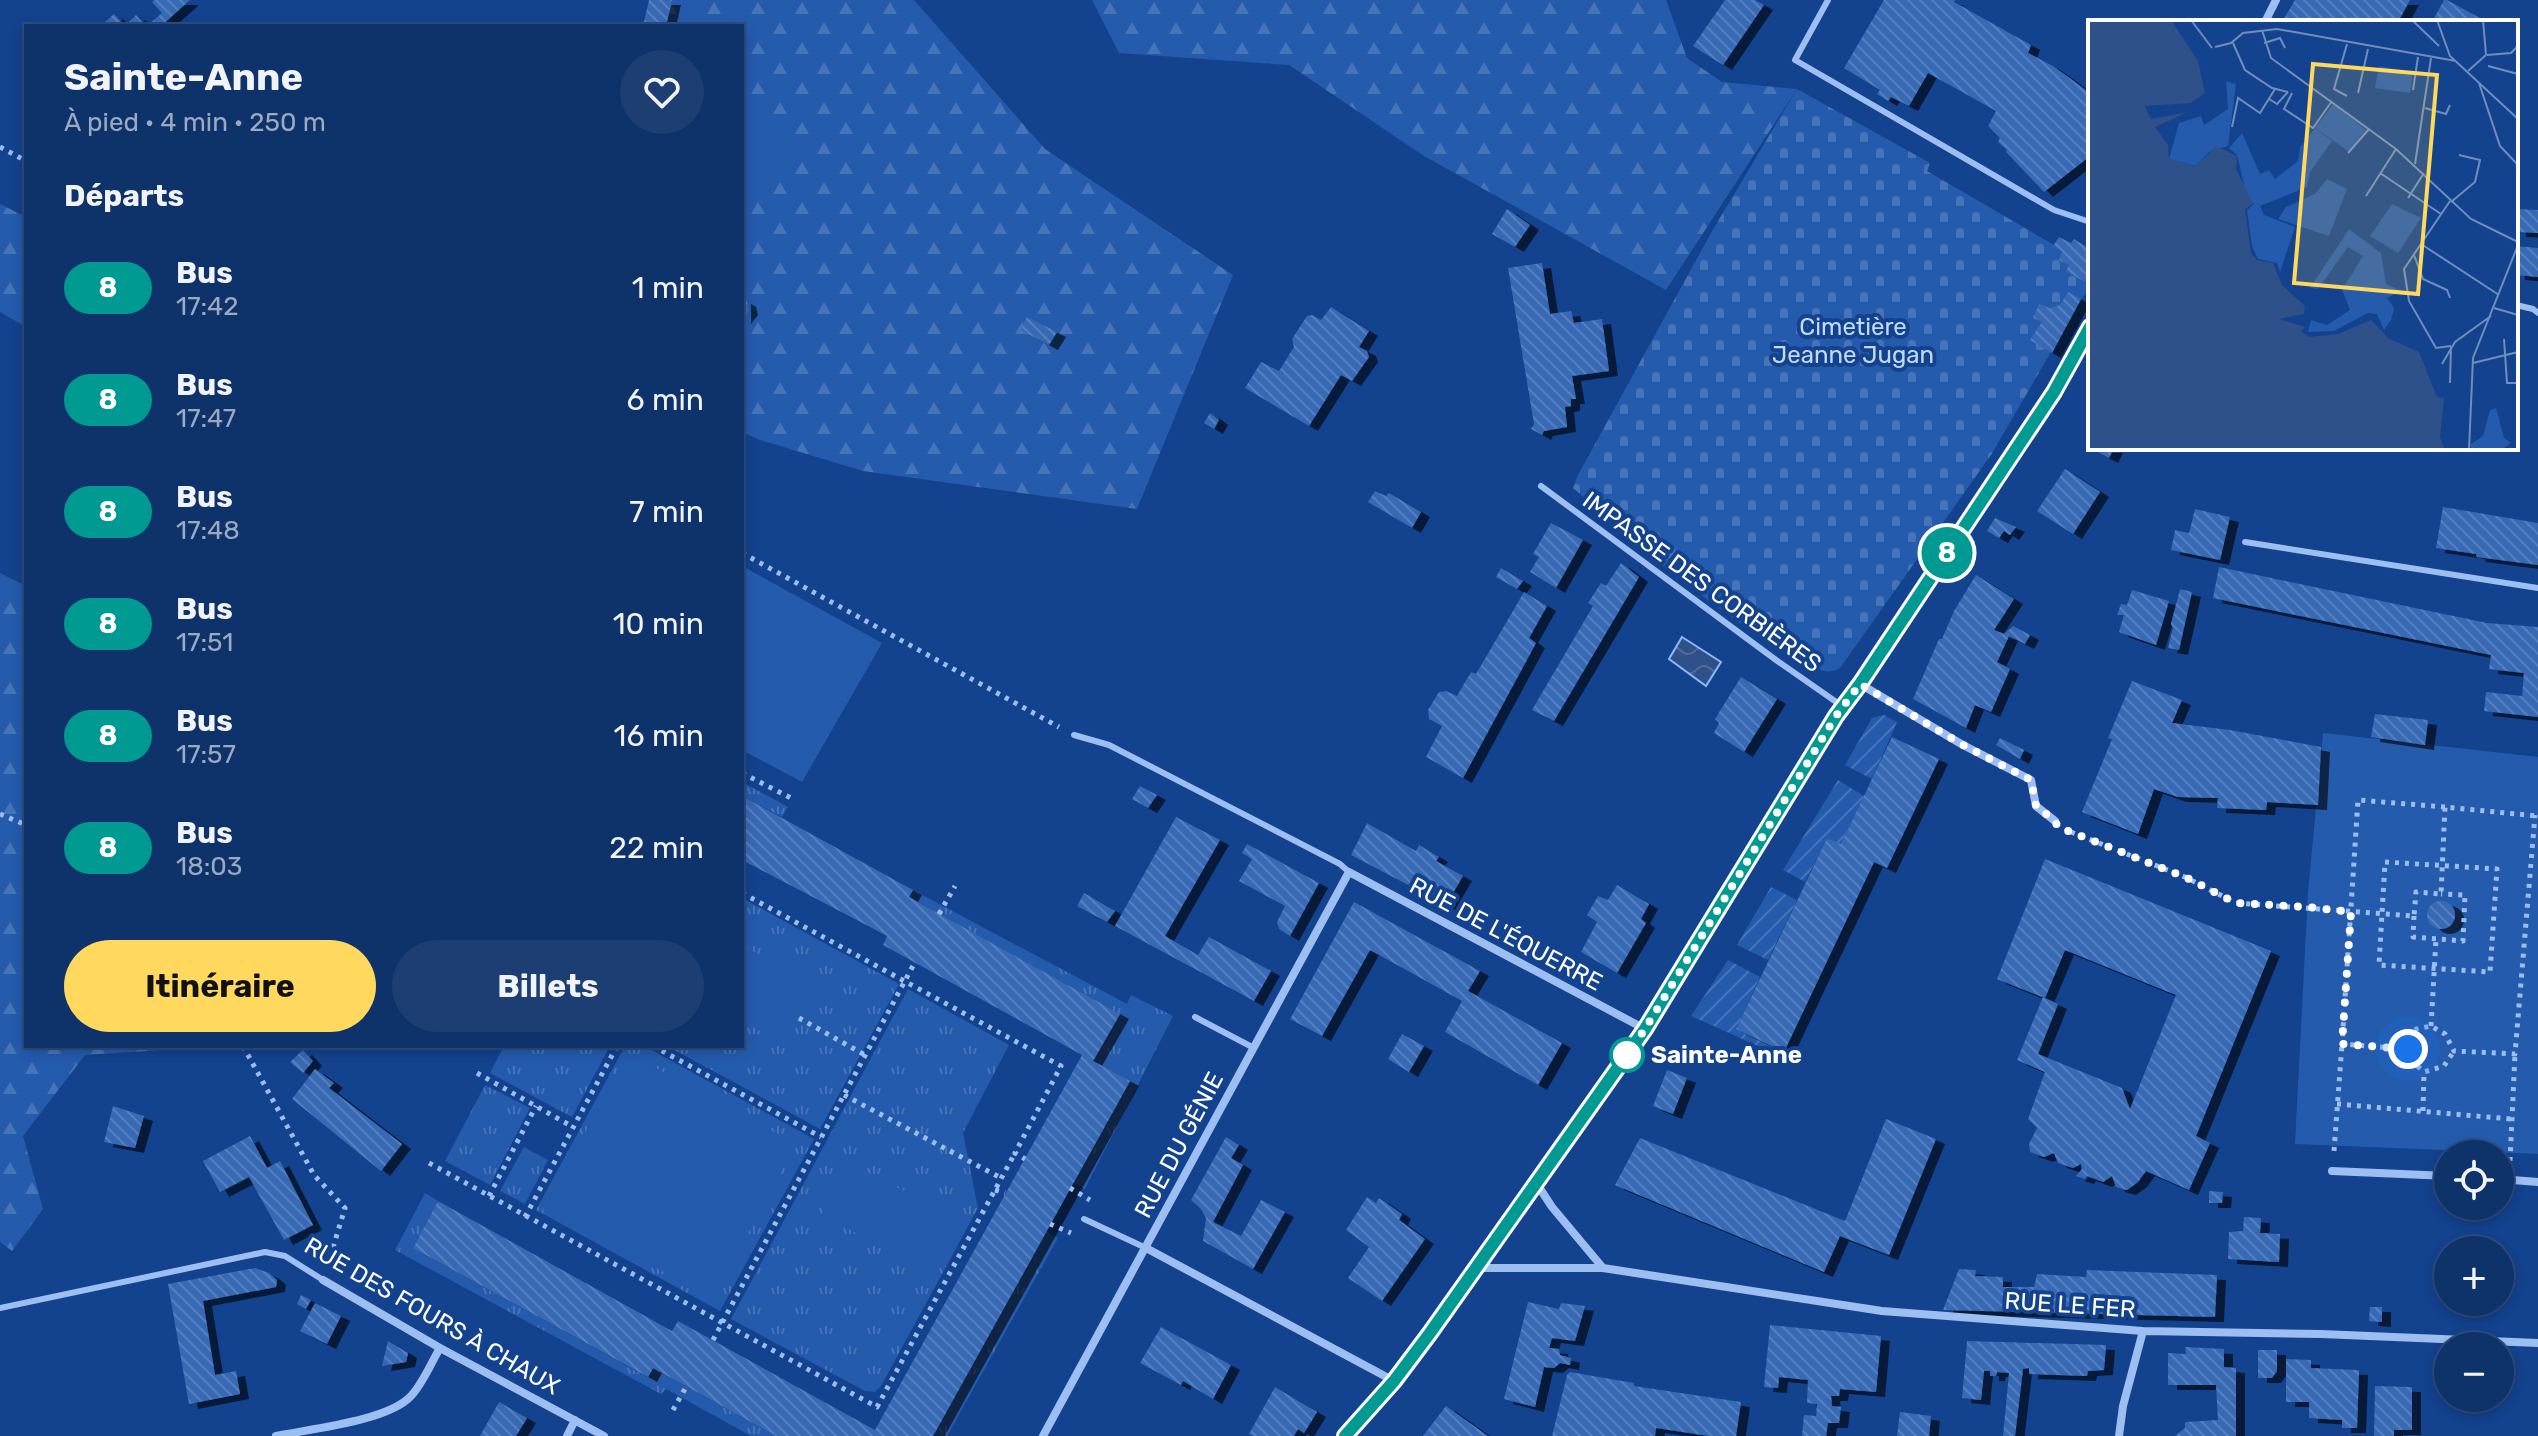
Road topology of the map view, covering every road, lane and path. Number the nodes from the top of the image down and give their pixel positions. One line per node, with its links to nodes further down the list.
1 (1828, 0): 6 (lane)
2 (2276, 0): 3 (street)
3 (2266, 20)
4 (0, 147): 5 (path)
5 (24, 160)
6 (2088, 221)
7 (2518, 305): 8 (lane)
8 (2538, 313)
9 (2088, 331): 14 (street)
10 (1541, 486): 15 (lane, IMPASSE DES CORBIÈRES)
11 (2245, 542): 13 (lane)
12 (744, 554): 16 (path)
13 (2538, 588)
14 (1860, 684): 15 (street); 22 (street)
15 (1842, 706): 40 (street)
16 (1074, 735): 25 (lane)
17 (744, 774): 18 (path)
18 (791, 798)
19 (2445, 807): 21 (path); 24 (path); 29 (path)
20 (0, 814): 23 (path)
21 (2536, 815): 48 (path)
22 (2055, 821): 29 (path)
23 (24, 824)
24 (2442, 866): 28 (path); 31 (path); 35 (path)
25 (1349, 872): 40 (street, RUE DE L'ÉQUERRE); 45 (street, RUE DU GÉNIE)
26 (955, 886): 30 (path)
27 (744, 894): 36 (path)
28 (2441, 894): 32 (path); 33 (path)
29 (2351, 912): 31 (path); 41 (path)
30 (939, 914)
31 (2383, 914): 32 (path); 35 (path)
32 (2414, 916): 33 (path)
33 (2436, 939): 35 (path)
34 (915, 962): 36 (path)
35 (2435, 969): 39 (path)
36 (905, 980): 49 (path); 60 (path)
37 (1195, 1017): 45 (lane)
38 (799, 1018): 49 (path)
39 (2431, 1026): 46 (path); 47 (path)
40 (1645, 1029): 68 (street)
41 (2342, 1044): 46 (path); 53 (path)
42 (246, 1048): 81 (path)
43 (616, 1048): 57 (path)
44 (657, 1048): 58 (path)
45 (1254, 1048): 78 (street, RUE DU GÉNIE)
46 (2408, 1049): 50 (path)
47 (2454, 1051): 48 (path); 50 (path)
48 (2515, 1054): 56 (path)
49 (865, 1055): 52 (path)
50 (2424, 1072): 55 (path)
51 (477, 1073): 54 (path)
52 (844, 1095): 58 (path); 65 (path)
53 (2337, 1104): 55 (path); 63 (path)
54 (536, 1106): 57 (path); 72 (path)
55 (2423, 1111): 56 (path)
56 (2511, 1119): 59 (path)
57 (573, 1127): 74 (path)
58 (821, 1137): 83 (path)
59 (2510, 1140)
60 (1015, 1153): 61 (path); 65 (path)
61 (1025, 1159)
62 (429, 1163): 72 (path)
63 (2332, 1171): 64 (street)
64 (2434, 1175)
65 (1001, 1178): 70 (path)
66 (2514, 1179): 67 (street)
67 (2538, 1182)
68 (1537, 1184): 79 (street); 80 (street)
69 (1070, 1188): 73 (path)
70 (995, 1190): 71 (path); 83 (path)
71 (1005, 1193)
72 (489, 1196): 74 (path)
73 (1094, 1203)
74 (525, 1217): 83 (path)
75 (1084, 1219): 78 (lane)
76 (1050, 1224): 77 (path)
77 (1075, 1235)
78 (1146, 1248): 88 (street); 95 (street, RUE DU GÉNIE)
79 (1478, 1268): 80 (street, RUE LE FER); 88 (street)
80 (1603, 1268): 84 (street, RUE LE FER)
81 (323, 1280): 82 (lane, RUE DES FOURS À CHAUX); 87 (street, RUE DES FOURS À CHAUX)
82 (0, 1308)
83 (722, 1322): 85 (path)
84 (2143, 1331): 86 (street, RUE LE FER); 97 (street)
85 (713, 1340)
86 (2538, 1343)
87 (440, 1348): 91 (street, RUE DES FOURS À CHAUX); 92 (street)
88 (1394, 1381): 96 (street)
89 (686, 1387): 90 (path)
90 (673, 1410)
91 (575, 1420): 93 (street); 94 (street, RUE DES FOURS À CHAUX)
92 (276, 1436)
93 (567, 1436)
94 (604, 1436)
95 (1043, 1436)
96 (1345, 1436)
97 (2119, 1436)

